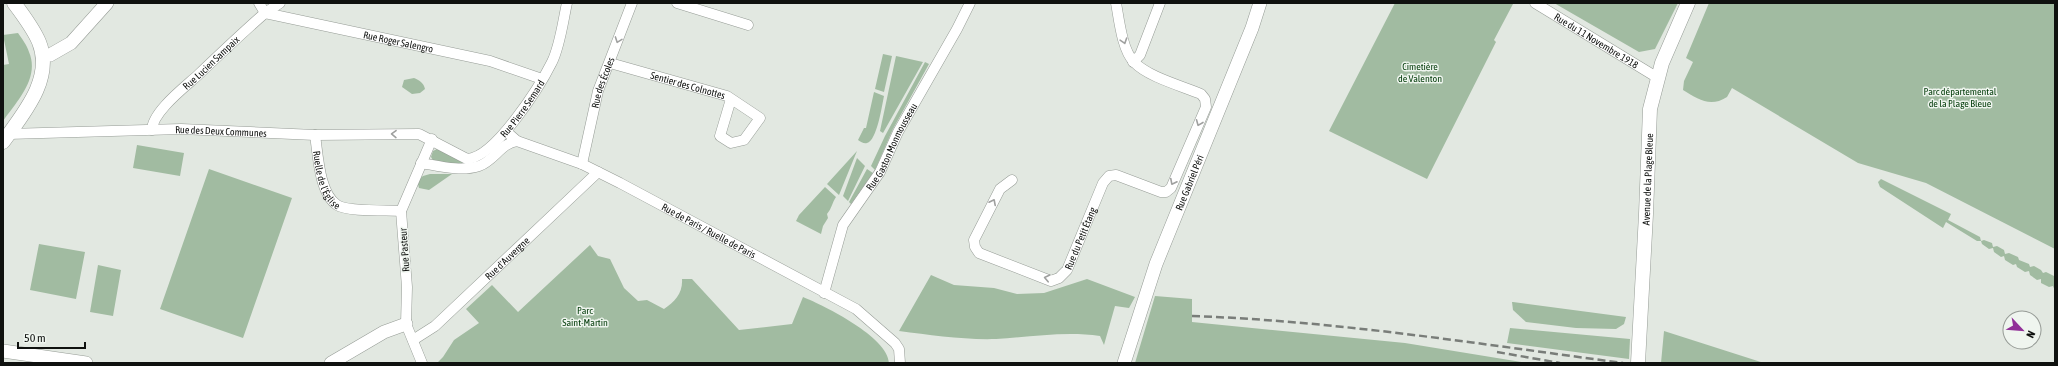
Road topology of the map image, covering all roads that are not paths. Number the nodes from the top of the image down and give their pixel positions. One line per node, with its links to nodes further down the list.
1 (14, 3): 17 (main road)
2 (21, 3): 17 (main road)
3 (107, 3): 17 (street)
4 (259, 3): 15 (street)
5 (280, 3): 15 (street, Rue Lucien Sampaix)
6 (568, 3): 21 (street, Rue Pierre Semard)
7 (632, 3): 19 (street, Rue des Écoles, one-way to 19)
8 (677, 3): 16 (street)
9 (970, 3): 36 (street, Rue Gaston Monmousseau)
10 (1116, 3): 18 (street, one-way to 18)
11 (1160, 3): 18 (street)
12 (1260, 3): 30 (street, Rue Gabriel Péri)
13 (1535, 3): 20 (street, Rue du 11 Novembre 1918)
14 (1688, 3): 20 (main road, Avenue de la Plage Bleue)
15 (265, 12): 21 (street, Rue Roger Salengro); 23 (street, Rue Lucien Sampaix)
16 (748, 25)
17 (45, 56): 26 (main road)
18 (1133, 62): 29 (street, one-way to 29)
19 (610, 63): 22 (street, Sentier des Colnottes); 32 (street, Rue des Écoles)
20 (1658, 78): 40 (main road, Avenue de la Plage Bleue)
21 (542, 79): 24 (street, Rue Pierre Semard)
22 (731, 99): 22 (street, Sentier des Colnottes)
23 (152, 130): 25 (street, Rue des Deux Communes); 26 (street, Rue des Deux Communes)
24 (508, 130): 27 (street, Rue Pierre Semard); 28 (street)
25 (315, 135): 27 (street, Rue des Deux Communes, one-way to 25); 35 (street, Ruelle de l'Église)
26 (6, 138)
27 (432, 139): 31 (street, Rue Pasteur)
28 (517, 141): 31 (street); 32 (street, Rue de Paris / Ruelle de Paris)
29 (1189, 147): 30 (street); 34 (street, Rue du Petit Étang, one-way to 34)
30 (1202, 152): 45 (street, Rue Gabriel Péri)
31 (421, 163): 35 (street, Rue Pasteur)
32 (582, 164): 33 (street, Rue de Paris / Ruelle de Paris)
33 (598, 172): 36 (street, Rue de Paris / Ruelle de Paris); 38 (street, Rue d'Auvergne)
34 (1012, 180)
35 (402, 211): 37 (street, Rue Pasteur)
36 (824, 293): 44 (street, Rue de Paris / Ruelle de Paris)
37 (406, 324): 38 (street, Rue Pasteur); 42 (street)
38 (413, 340): 43 (street, Rue Pasteur)
39 (3, 351): 41 (street)
40 (1638, 361)
41 (86, 363)
42 (331, 363)
43 (422, 363)
44 (900, 363)
45 (1124, 363)

